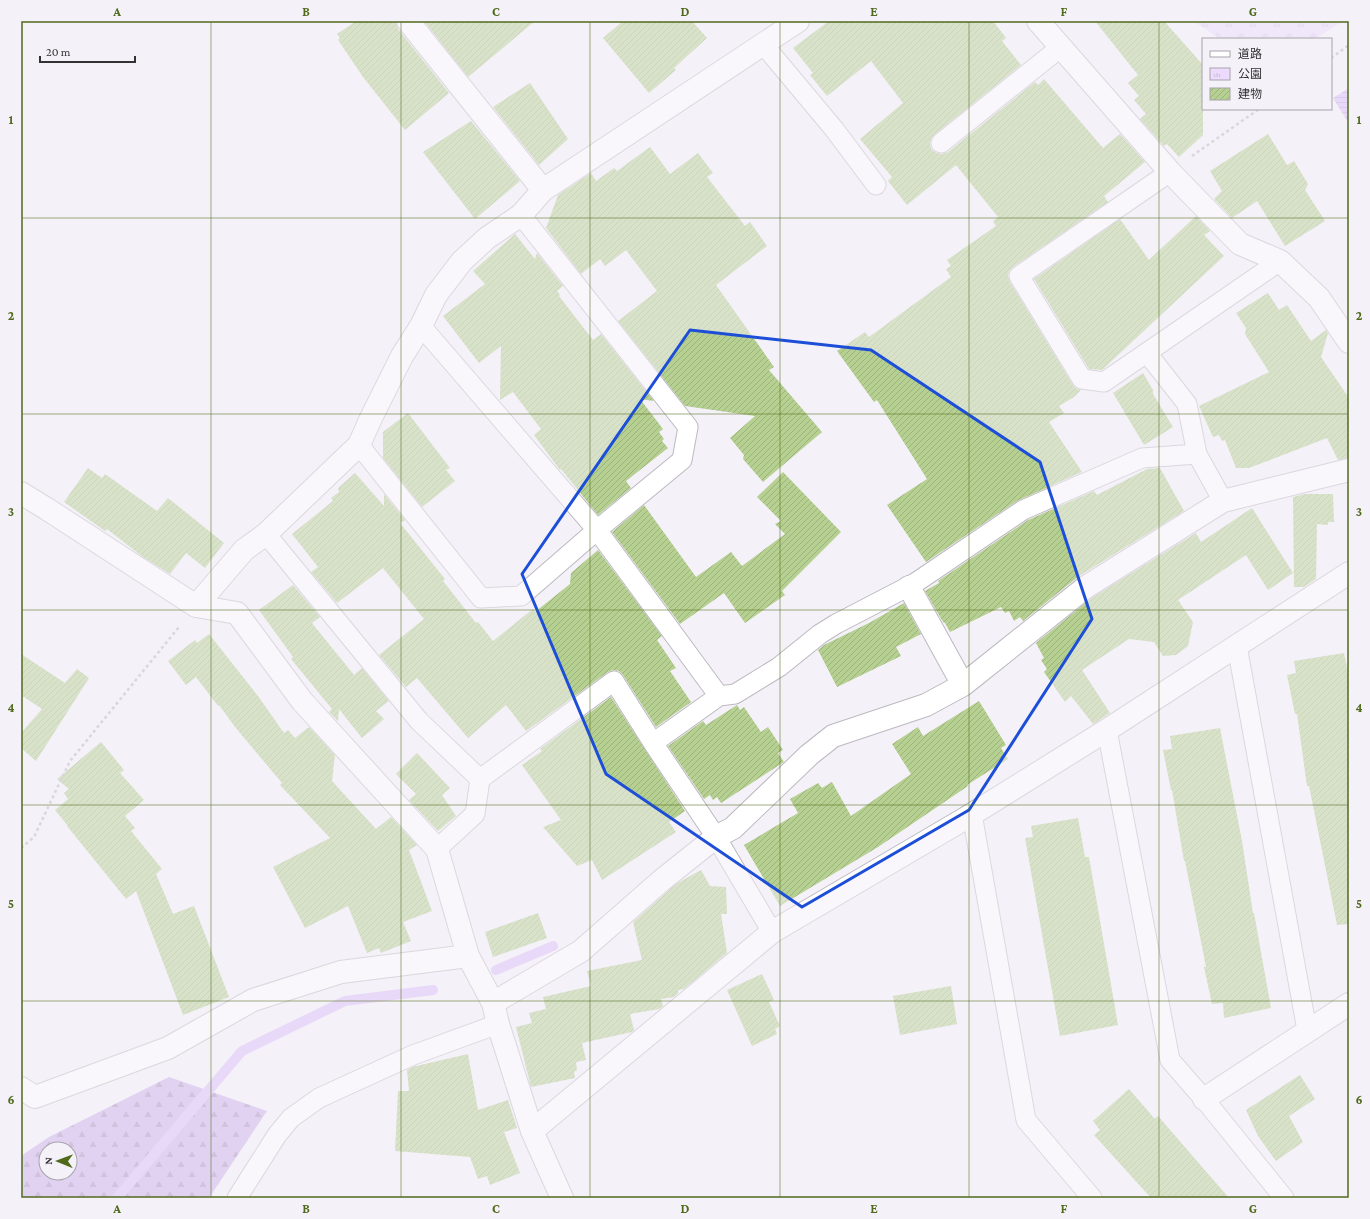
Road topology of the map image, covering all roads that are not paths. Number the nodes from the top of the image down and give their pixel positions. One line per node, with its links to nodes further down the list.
1 (408, 21): 9 (street)
2 (798, 21): 4 (street)
3 (1038, 21): 5 (street)
4 (764, 44): 8 (lane); 9 (street)
5 (1061, 47): 6 (lane); 7 (street)
6 (941, 143)
7 (1170, 172): 11 (street); 14 (lane)
8 (876, 185)
9 (543, 190): 10 (street)
10 (520, 215): 12 (street); 20 (lane)
11 (1280, 261): 13 (street); 14 (lane)
12 (421, 326): 15 (street); 20 (lane)
13 (1349, 342)
14 (1147, 353): 16 (lane)
15 (359, 445): 20 (lane); 21 (street)
16 (1197, 454): 19 (lane); 23 (lane)
17 (1349, 470): 19 (street)
18 (21, 493): 24 (street)
19 (1223, 500): 26 (street)
20 (597, 530): 27 (lane)
21 (266, 534): 24 (street); 30 (lane)
22 (1349, 573): 25 (street)
23 (909, 587): 26 (street); 27 (lane)
24 (196, 606): 33 (street)
25 (1236, 646): 28 (street); 38 (lane)
26 (963, 685): 32 (street)
27 (719, 696): 29 (lane)
28 (1108, 730): 31 (street); 40 (lane)
29 (653, 743): 30 (lane); 32 (lane)
30 (480, 779): 33 (lane)
31 (972, 814): 34 (street); 44 (lane)
32 (716, 837): 34 (lane); 37 (street)
33 (437, 849): 35 (street)
34 (772, 932): 41 (street)
35 (468, 956): 37 (street); 39 (street)
36 (1349, 1004): 38 (street)
37 (496, 1014): 41 (street); 42 (lane)
38 (1307, 1030): 40 (street)
39 (21, 1088)
40 (1204, 1099): 45 (lane)
41 (532, 1131): 43 (street)
42 (237, 1198)
43 (562, 1198)
44 (1092, 1198)
45 (1284, 1198)

